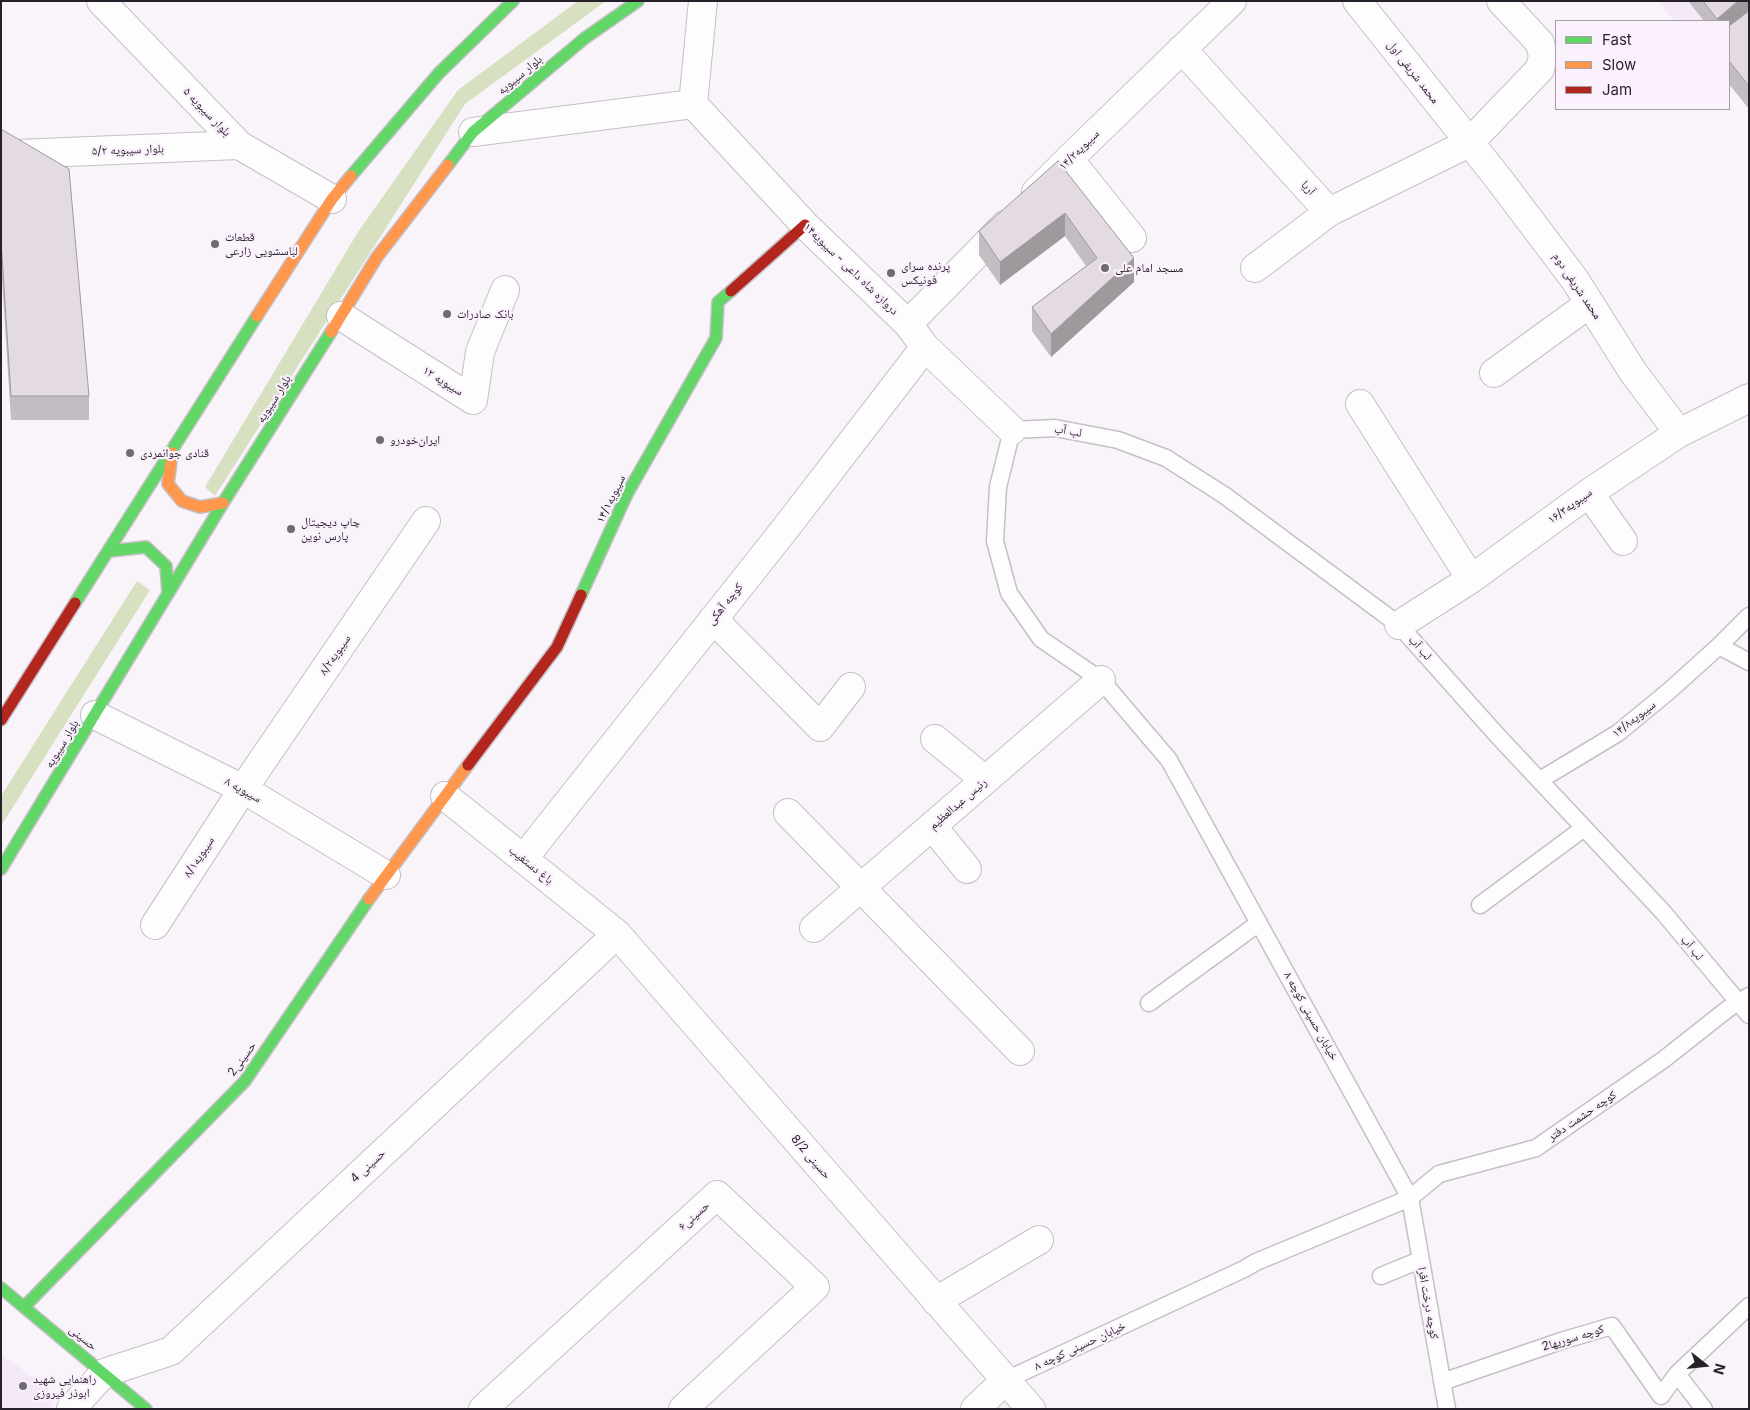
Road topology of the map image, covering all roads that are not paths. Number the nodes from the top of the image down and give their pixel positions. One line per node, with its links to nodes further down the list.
1 (101, 1): 12 (street, بلوار سیبویه ۵)
2 (513, 1): 15 (main road)
3 (638, 1): 10 (main road, بلوار سیبویه)
4 (703, 1): 9 (street)
5 (1232, 1): 8 (street, سیبویه۱۴/۲)
6 (1357, 1): 11 (street, محمد شریفی اول)
7 (1501, 1): 11 (street)
8 (1182, 49): 14 (street, سیبویه۱۴/۲); 16 (street, آریا)
9 (693, 104): 10 (street); 17 (street, دروازه شاه داعی - سیبویه۱۴)
10 (473, 132): 22 (main road, بلوار سیبویه)
11 (1469, 143): 16 (street); 21 (street, محمد شریفی دوم)
12 (239, 145): 13 (street, بلوار سیبویه ۵/۲); 15 (street, بلوار سیبویه ۵)
13 (17, 154)
14 (1069, 159): 18 (street); 23 (street, سیبویه۱۴/۲)
15 (332, 199): 30 (main road)
16 (1329, 212): 19 (street)
17 (805, 225): 23 (street, دروازه شاه داعی - سیبویه۱۴); 51 (main road, سیبویه۱۴/۱)
18 (1132, 238)
19 (1255, 268)
20 (505, 290): 22 (street, سیبویه ۱۲)
21 (1590, 304): 25 (street); 29 (street, محمد شریفی دوم)
22 (341, 316): 32 (main road, بلوار سیبویه)
23 (908, 324): 24 (street, دروازه شاه داعی - سیبویه۱۴)
24 (925, 347): 28 (street, دروازه شاه داعی - سیبویه۱۴); 39 (street, کوچه آهکی)
25 (1494, 372)
26 (1749, 398): 29 (street, سیبویه۱۶/۳)
27 (1360, 404): 36 (street)
28 (1012, 430): 40 (lane, لب آب); 43 (lane, خیابان حسینی کوچه ۸)
29 (1679, 434): 31 (street, سیبویه۱۶/۳)
30 (172, 453): 32 (main road); 35 (main road)
31 (1589, 493): 34 (street); 36 (street, سیبویه۱۶/۳)
32 (223, 503): 37 (main road, بلوار سیبویه)
33 (426, 521): 50 (street, سیبویه۸/۲)
34 (1623, 541)
35 (110, 551): 37 (main road); 46 (main road)
36 (1471, 578): 40 (street, سیبویه۱۶/۳)
37 (168, 593): 45 (main road, بلوار سیبویه)
38 (1749, 616): 41 (lane, سیبویه۱۴/۸)
39 (713, 619): 44 (street); 55 (street, کوچه آهکی)
40 (1399, 625): 49 (lane, لب آب)
41 (1719, 646): 42 (lane); 49 (lane, سیبویه۱۴/۸)
42 (1749, 662)
43 (1101, 680): 48 (street, رئیس عبدالعظیم); 61 (lane, خیابان حسینی کوچه ۸)
44 (851, 686)
45 (95, 715): 50 (street, سیبویه ۸); 56 (main road, بلوار سیبویه)
46 (1, 720)
47 (935, 739): 48 (street)
48 (985, 780): 53 (street, رئیس عبدالعظیم)
49 (1540, 780): 54 (lane, لب آب)
50 (243, 789): 58 (street, سیبویه ۸); 62 (street, سیبویه۸/۱)
51 (445, 796): 55 (street, باغ دستغیب); 58 (main road, حسینی2)
52 (788, 813): 59 (street)
53 (932, 826): 57 (street); 59 (street, رئیس عبدالعظیم)
54 (1584, 828): 60 (lane); 65 (lane, لب آب)
55 (523, 858): 64 (street, باغ دستغیب)
56 (1, 869)
57 (967, 869)
58 (386, 875): 76 (main road, حسینی2)
59 (860, 887): 63 (street, رئیس عبدالعظیم); 68 (street)
60 (1480, 905)
61 (1260, 923): 66 (lane); 69 (lane, خیابان حسینی کوچه ۸)
62 (155, 925)
63 (814, 928)
64 (616, 934): 74 (street, 8/2 حسینی); 77 (street, حسینی 4)
65 (1743, 999): 67 (lane, لب آب); 69 (lane, کوچه حشمت دفتر)
66 (1149, 1003)
67 (1749, 1015)
68 (1020, 1051)
69 (1410, 1198): 71 (lane, کوچه درخت افرا); 79 (lane, خیابان حسینی کوچه ۸)
70 (1039, 1240): 74 (street)
71 (1420, 1260): 72 (lane); 80 (lane, کوچه درخت افرا)
72 (1381, 1276)
73 (1, 1288): 76 (main road, حسینی)
74 (936, 1301): 79 (street, 8/2 حسینی)
75 (1749, 1306): 78 (lane)
76 (24, 1307): 77 (main road, حسینی)
77 (104, 1373): 81 (street); 82 (main road, حسینی)
78 (1677, 1374): 80 (lane, کوچه سوریها2); 88 (lane)
79 (1006, 1380): 85 (street, خیابان حسینی کوچه ۸); 86 (street, 8/2 حسینی)
80 (1442, 1382): 87 (lane, کوچه درخت افرا)
81 (71, 1409)
82 (146, 1409)
83 (483, 1409): 84 (street, حسینی۶)
84 (683, 1409)
85 (975, 1409)
86 (1032, 1409)
87 (1447, 1409)
88 (1704, 1409)

